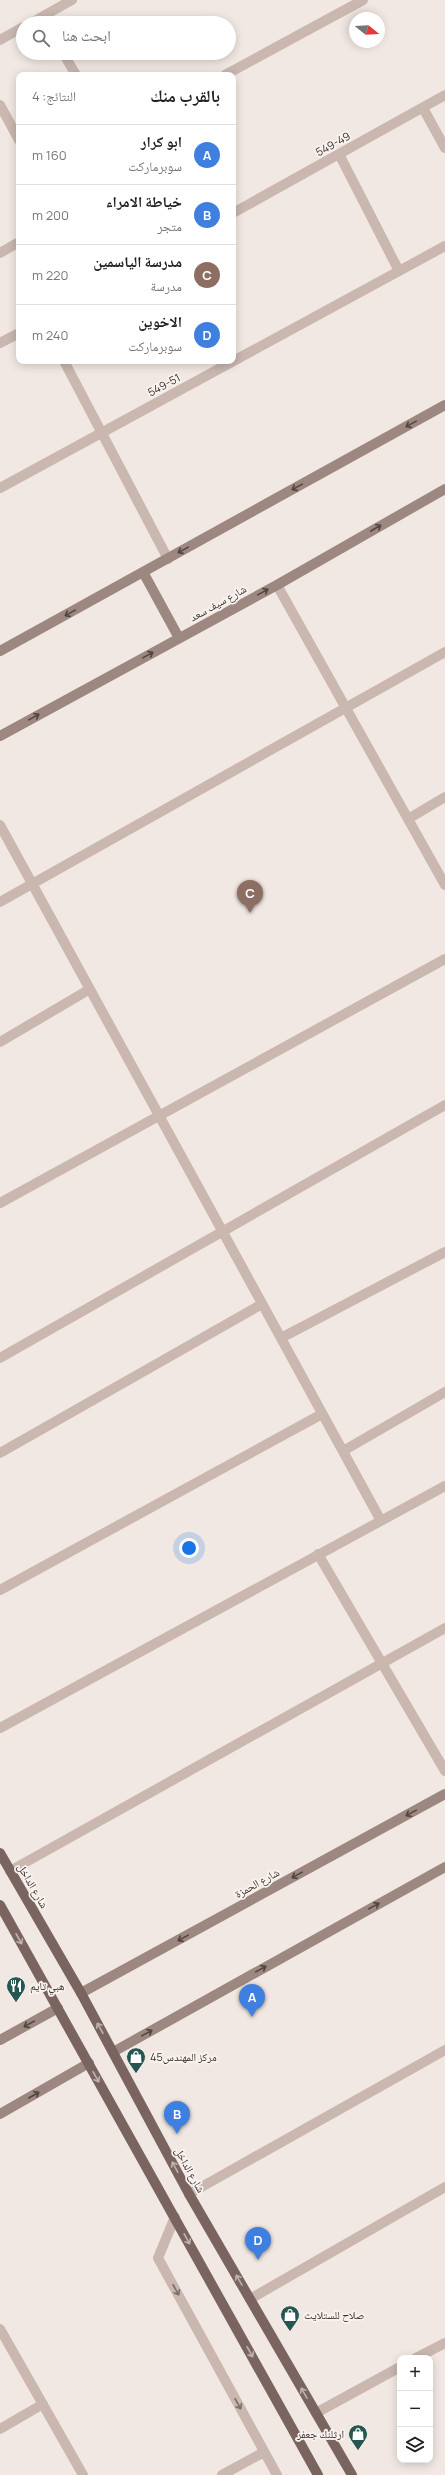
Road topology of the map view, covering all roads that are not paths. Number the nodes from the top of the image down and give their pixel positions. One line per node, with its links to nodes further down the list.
1 (72, 0): 3 (street)
2 (363, 0): 8 (street)
3 (50, 16)
4 (16, 31): 5 (street)
5 (0, 40)
6 (68, 60): 7 (street)
7 (74, 72)
8 (231, 72)
9 (445, 95): 11 (street, 549-49)
10 (1, 108): 12 (street)
11 (423, 108): 13 (street); 14 (street, 549-49)
12 (16, 135)
13 (445, 148)
14 (338, 154): 15 (street, 549-49); 19 (street)
15 (236, 211)
16 (16, 244): 18 (street)
17 (445, 246): 19 (street, 549-51)
18 (0, 253)
19 (399, 271): 22 (street, 549-51)
20 (16, 335): 21 (street)
21 (0, 343)
22 (236, 359)
23 (66, 364): 26 (street)
24 (227, 364): 26 (street, 549-51)
25 (445, 405): 29 (street, one-way to 29)
26 (102, 432): 27 (street, 549-51); 29 (street)
27 (0, 488)
28 (445, 489): 31 (street, شارع سيف سعد, one-way to 28)
29 (168, 559): 30 (street)
30 (144, 572): 32 (street); 33 (street, one-way to 33)
31 (276, 585): 32 (street, شارع سيف سعد, one-way to 31); 35 (street)
32 (178, 638): 36 (street, شارع سيف سعد, one-way to 32)
33 (0, 651)
34 (445, 652): 35 (street)
35 (346, 708): 38 (street); 40 (street)
36 (0, 736)
37 (445, 797): 38 (street)
38 (408, 819): 41 (street)
39 (0, 825): 40 (street)
40 (32, 884): 42 (street); 44 (street)
41 (445, 884)
42 (0, 902)
43 (445, 959): 47 (street)
44 (90, 989): 45 (street); 47 (street)
45 (0, 1042)
46 (445, 1105): 49 (street)
47 (160, 1116): 48 (street); 49 (street)
48 (0, 1203)
49 (222, 1232): 51 (street); 53 (street)
50 (445, 1252): 52 (street)
51 (262, 1304): 52 (street); 57 (street)
52 (281, 1338): 55 (street)
53 (0, 1358)
54 (445, 1392): 56 (street)
55 (322, 1414): 56 (street); 61 (street)
56 (343, 1451): 59 (street)
57 (0, 1453)
58 (445, 1486): 59 (street)
59 (380, 1519): 60 (street)
60 (318, 1554): 63 (street); 64 (street)
61 (0, 1590)
62 (445, 1628): 63 (street)
63 (382, 1663): 65 (street); 69 (street)
64 (0, 1728)
65 (445, 1771)
66 (445, 1794): 71 (street, شارع الحمزة, one-way to 71)
67 (0, 1853): 69 (main road, شارع الداخل)
68 (445, 1866): 75 (street, one-way to 68)
69 (10, 1871): 71 (main road, شارع الداخل)
70 (0, 1905): 72 (main road, one-way to 72)
71 (81, 1993): 75 (main road, شارع الداخل, one-way to 71)
72 (58, 2008): 73 (street, one-way to 73); 76 (main road)
73 (0, 2040)
74 (445, 2050): 79 (street)
75 (113, 2052): 79 (main road, شارع الداخل, one-way to 75)
76 (89, 2063): 77 (street, one-way to 76); 80 (main road, one-way to 80)
77 (0, 2114)
78 (445, 2187): 81 (street)
79 (189, 2194): 81 (main road, شارع الداخل, one-way to 79)
80 (175, 2217): 89 (street, one-way to 89); 93 (main road, one-way to 93)
81 (250, 2299): 87 (main road, شارع الداخل, one-way to 81)
82 (0, 2329): 86 (street)
83 (445, 2343): 84 (street)
84 (422, 2355)
85 (397, 2369): 87 (street)
86 (43, 2404): 88 (street); 90 (street)
87 (316, 2412): 94 (main road, شارع الداخل)
88 (0, 2429)
89 (264, 2452): 91 (street); 92 (street)
90 (83, 2475)
91 (222, 2475)
92 (277, 2475)
93 (318, 2475)
94 (352, 2475)

